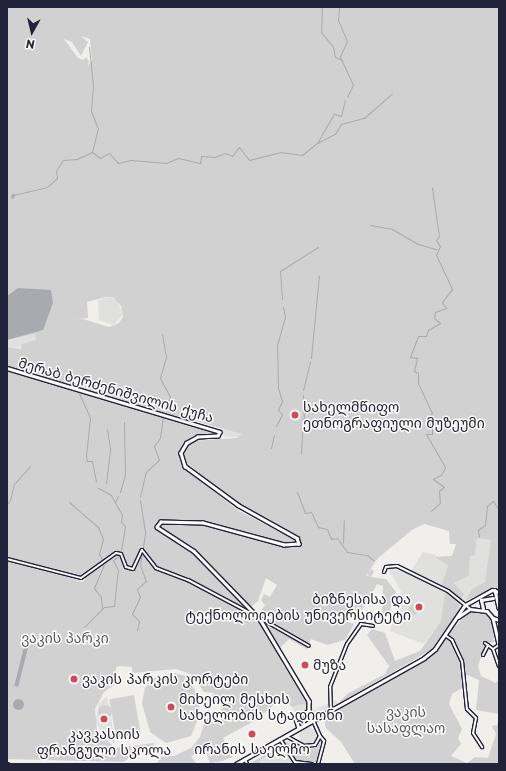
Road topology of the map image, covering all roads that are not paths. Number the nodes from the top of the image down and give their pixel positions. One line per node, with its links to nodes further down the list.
1 (7, 368): 15 (street, მერაბ ბერძენიშვილის ქუჩა)
2 (7, 559): 15 (street)
3 (384, 572): 8 (street)
4 (495, 590): 5 (street); 6 (street); 9 (street)
5 (499, 592)
6 (482, 596): 7 (street); 10 (street)
7 (493, 598): 9 (street); 14 (street)
8 (462, 601): 10 (street); 11 (street)
9 (498, 604): 12 (street)
10 (465, 605): 11 (street); 13 (street)
11 (462, 608): 17 (street)
12 (499, 608)
13 (470, 609): 14 (street); 17 (street)
14 (483, 609): 16 (street)
15 (258, 617): 24 (street); 30 (street, მერაბ ბერძენიშვილის ქუჩა)
16 (493, 618): 18 (street); 23 (street)
17 (456, 619): 20 (street)
18 (499, 620)
19 (373, 626): 28 (street)
20 (445, 635): 28 (street); 34 (street)
21 (485, 643): 22 (street)
22 (488, 645): 25 (street); 26 (street)
23 (499, 645): 25 (street)
24 (308, 646)
25 (493, 649): 27 (street)
26 (483, 655)
27 (499, 666)
28 (332, 711): 29 (street)
29 (314, 720): 30 (street); 32 (street)
30 (299, 728): 31 (street)
31 (286, 736): 32 (street); 33 (street)
32 (320, 736): 39 (street)
33 (280, 739): 35 (street); 38 (street)
34 (482, 747)
35 (245, 759): 36 (street); 37 (street)
36 (236, 764)
37 (247, 764)
38 (312, 764)
39 (318, 764)

